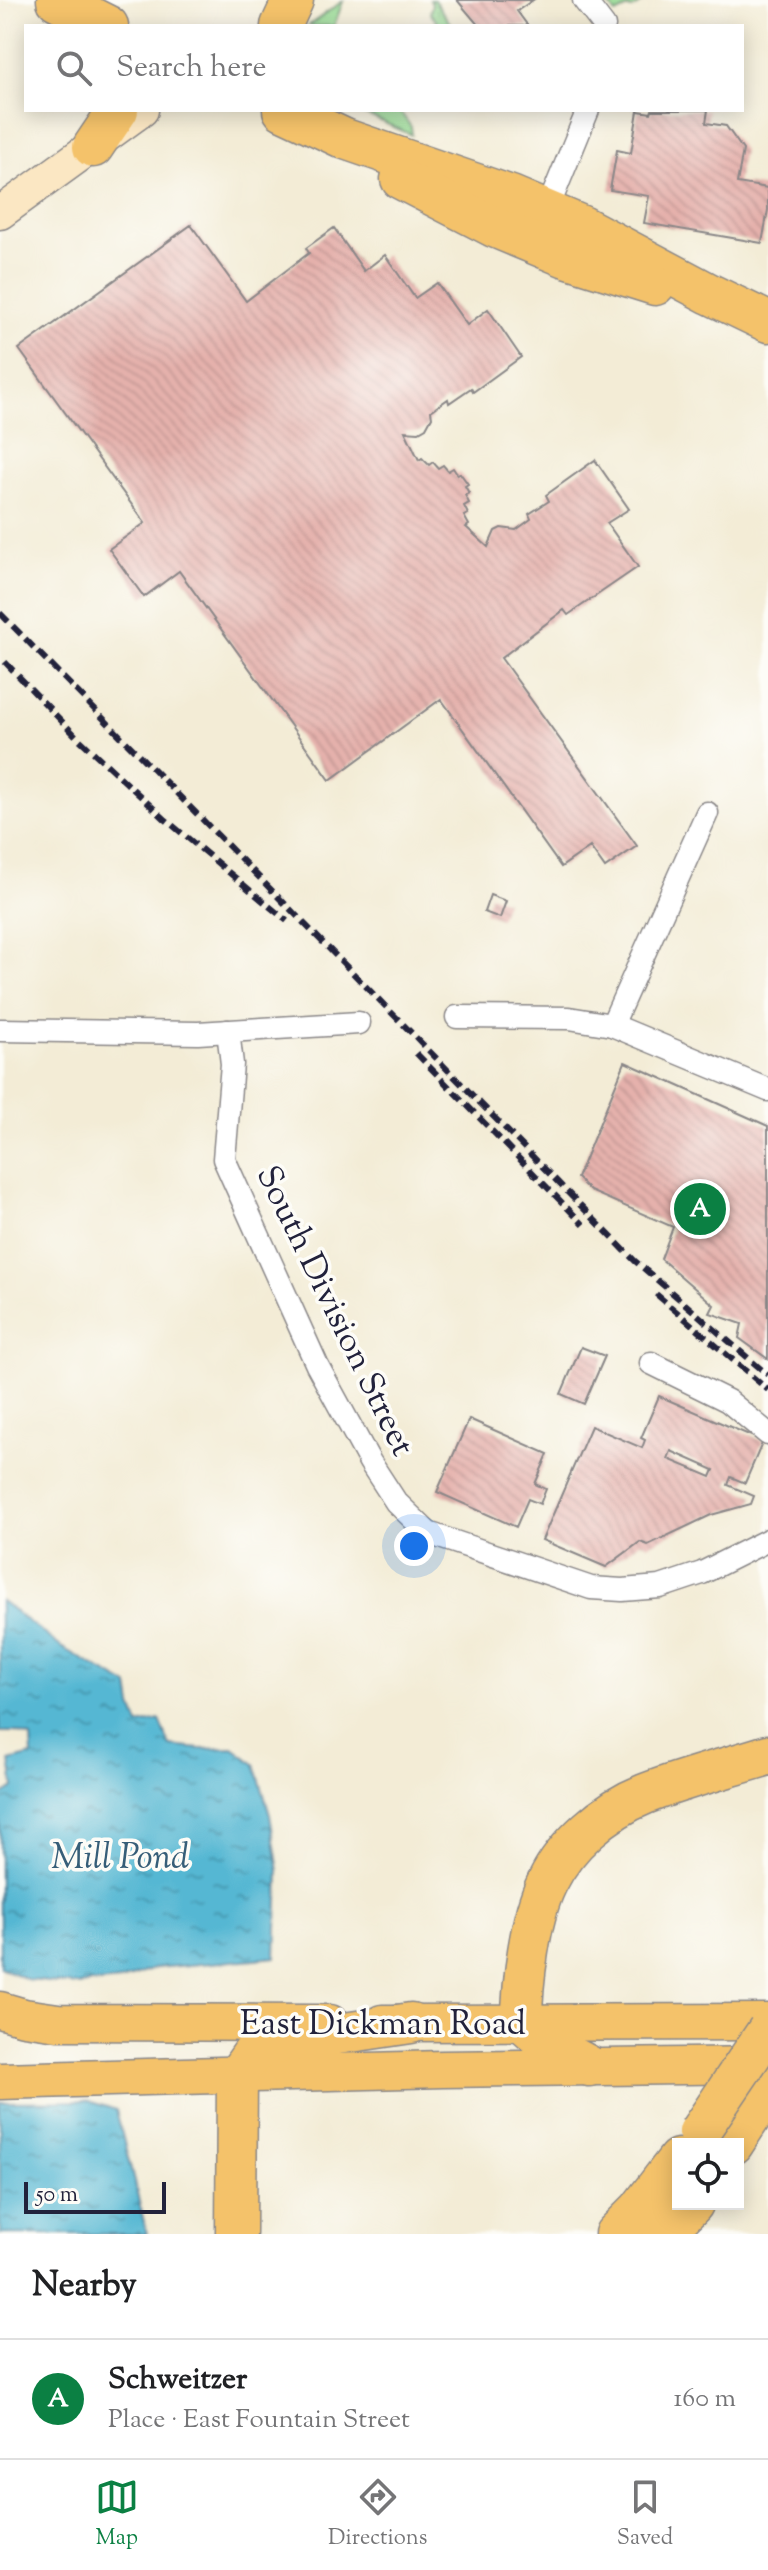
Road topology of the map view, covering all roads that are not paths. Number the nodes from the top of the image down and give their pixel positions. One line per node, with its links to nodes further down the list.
1 (292, 0): 3 (street); 4 (highway)
2 (584, 0): 5 (street)
3 (260, 24)
4 (282, 24)
5 (602, 24)
6 (117, 112): 10 (highway)
7 (139, 112): 10 (street)
8 (289, 112): 12 (highway)
9 (587, 112): 12 (street)
10 (93, 147): 11 (street)
11 (0, 213)
12 (540, 227): 13 (highway)
13 (768, 322)
14 (707, 813): 17 (street)
15 (457, 1017): 17 (street)
16 (359, 1023): 19 (street)
17 (612, 1025): 20 (street)
18 (0, 1030): 19 (street)
19 (228, 1031): 23 (street, South Division Street)
20 (768, 1090)
21 (651, 1363): 22 (street)
22 (768, 1434)
23 (768, 1540)
24 (768, 1755): 26 (highway)
25 (0, 2010): 28 (main road, East Dickman Road)
26 (522, 2021): 27 (main road, East Dickman Road); 28 (main road, East Dickman Road); 31 (highway)
27 (768, 2022)
28 (411, 2023): 32 (highway)
29 (768, 2030): 35 (highway, bridge)
30 (768, 2065): 31 (main road, East Dickman Road)
31 (589, 2066): 32 (main road, East Dickman Road)
32 (237, 2076): 33 (main road, East Dickman Road); 40 (highway)
33 (0, 2081)
34 (768, 2090): 36 (highway)
35 (710, 2138)
36 (713, 2138)
37 (672, 2177): 41 (highway)
38 (689, 2210): 42 (highway)
39 (693, 2210): 43 (highway)
40 (236, 2234)
41 (615, 2234)
42 (663, 2234)
43 (683, 2234)

